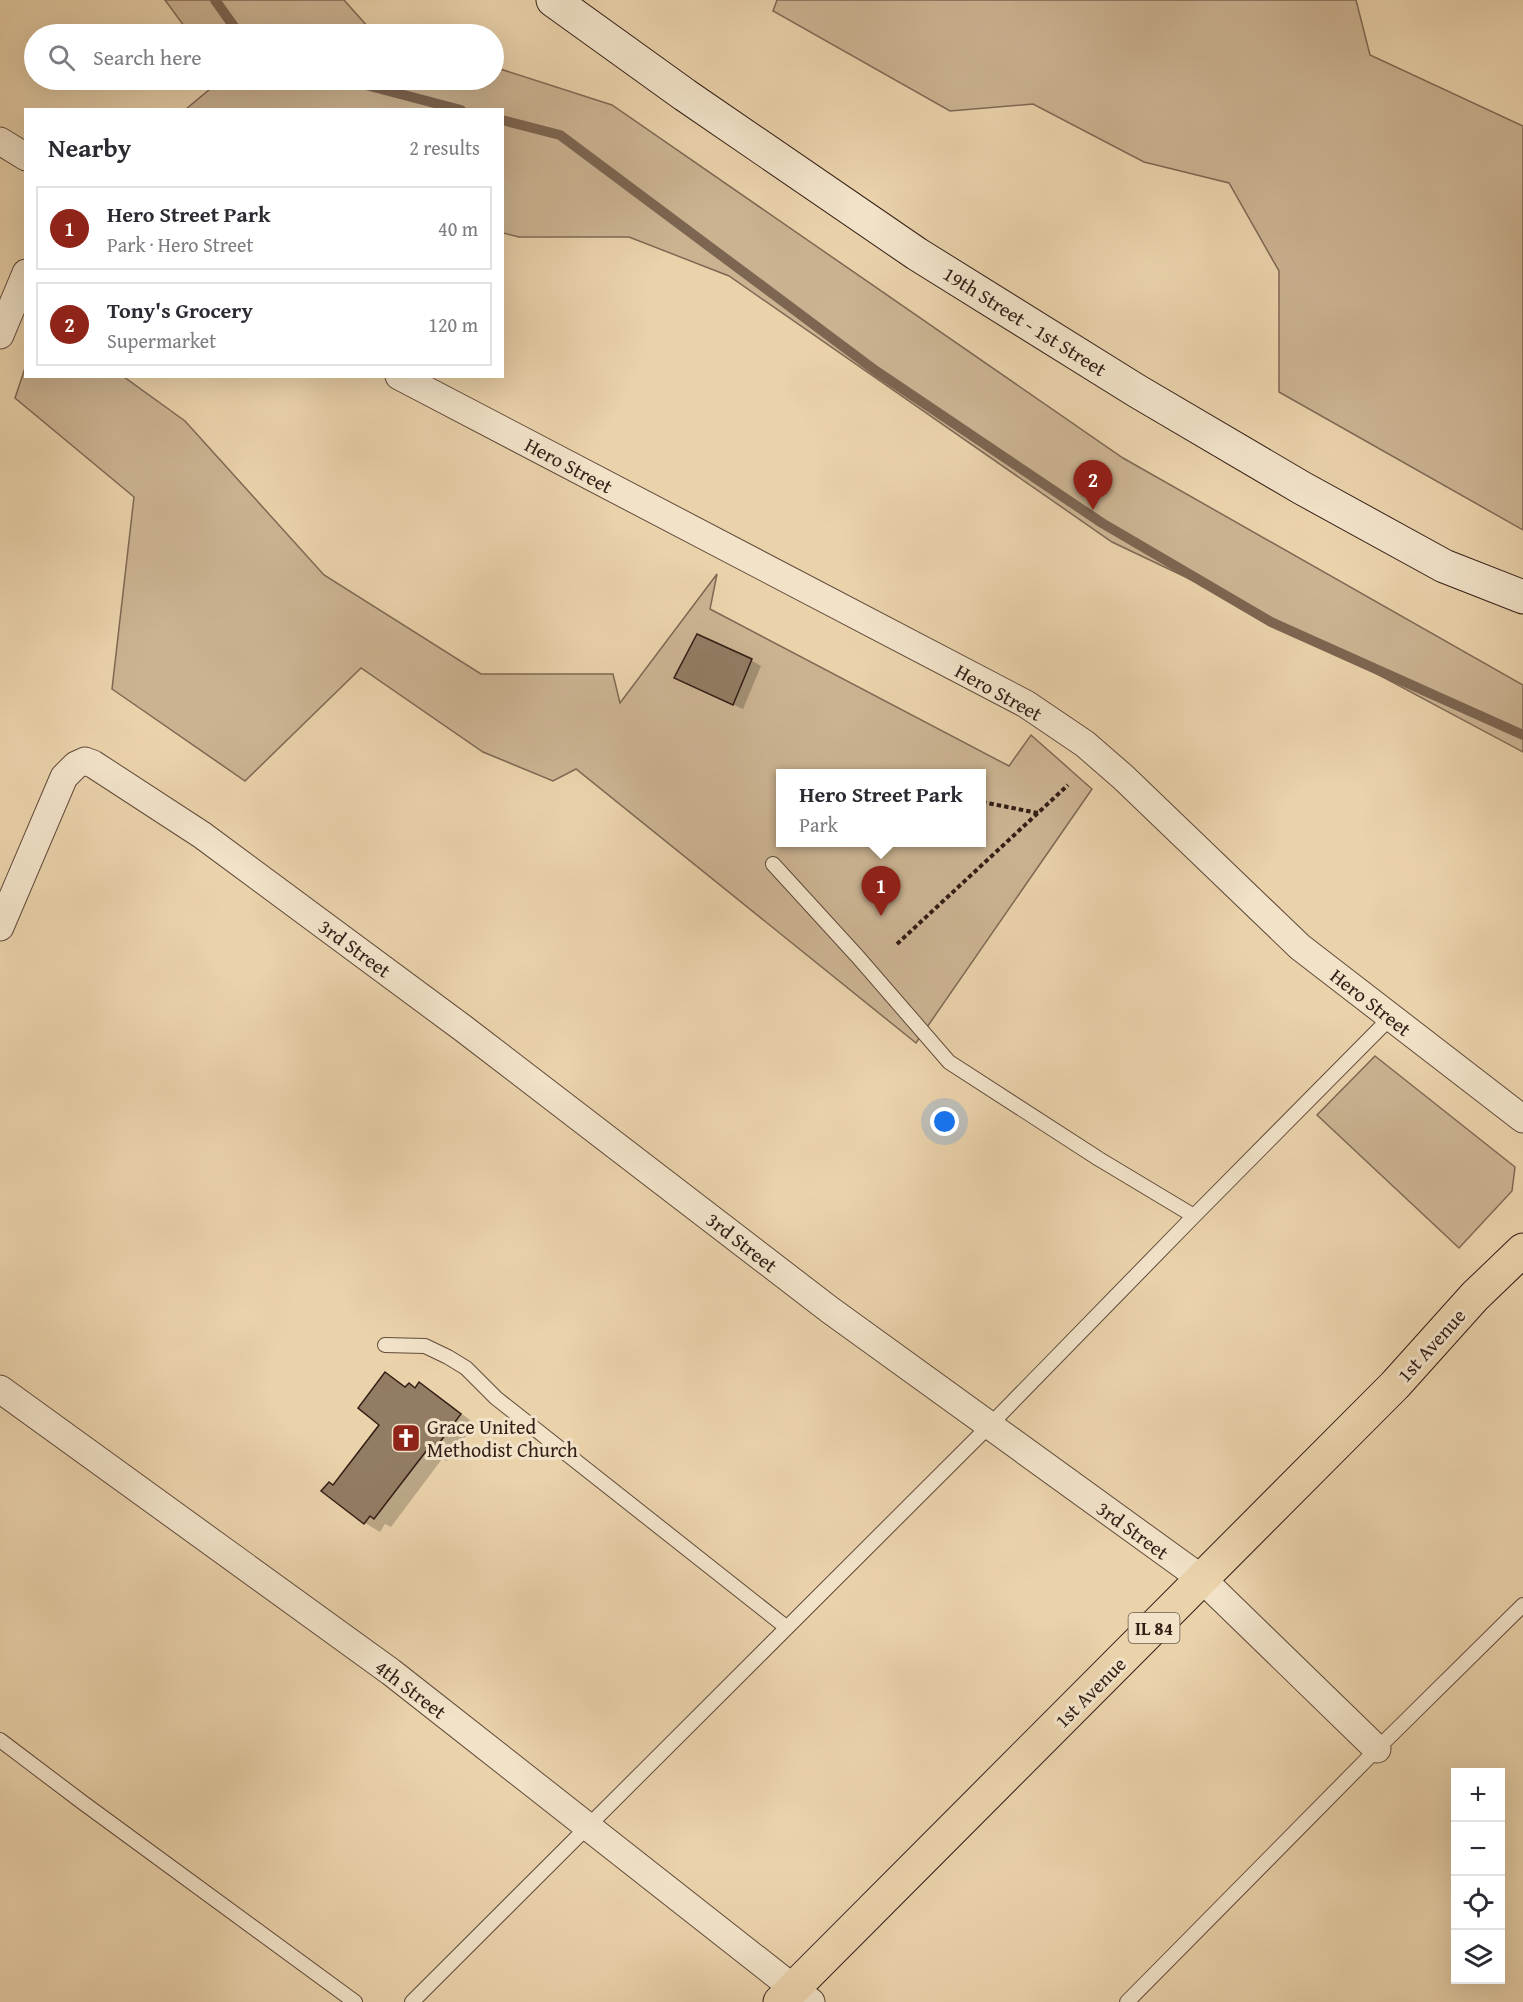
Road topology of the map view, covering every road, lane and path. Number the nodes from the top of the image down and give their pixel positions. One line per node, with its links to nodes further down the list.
1 (553, 0): 7 (main road, 19th Street - 1st Street)
2 (0, 141): 3 (street)
3 (24, 156)
4 (24, 278): 5 (street)
5 (0, 335)
6 (403, 378): 16 (street, Hero Street)
7 (1444, 566): 8 (main road, 19th Street - 1st Street); 9 (main road)
8 (1523, 597)
9 (1523, 615)
10 (1068, 785): 12 (path)
11 (986, 803): 12 (path)
12 (1038, 813): 15 (path)
13 (773, 864): 18 (lane)
14 (0, 927): 22 (street, 3rd Street)
15 (897, 944)
16 (1391, 1017): 17 (street, Hero Street); 18 (lane)
17 (1523, 1119)
18 (1194, 1215): 22 (lane)
19 (1523, 1250): 23 (main road, 1st Avenue / IL 84)
20 (385, 1345): 25 (lane)
21 (0, 1389): 28 (street, 4th Street)
22 (989, 1426): 23 (street, 3rd Street); 25 (lane)
23 (1202, 1579): 27 (street, 3rd Street); 29 (main road, 1st Avenue / IL 84)
24 (1523, 1605): 27 (lane)
25 (786, 1627): 28 (lane)
26 (0, 1740): 30 (lane)
27 (1377, 1749): 32 (lane)
28 (589, 1826): 29 (street, 4th Street); 31 (lane)
29 (795, 1997)
30 (355, 2002)
31 (412, 2002)
32 (1127, 2002)

